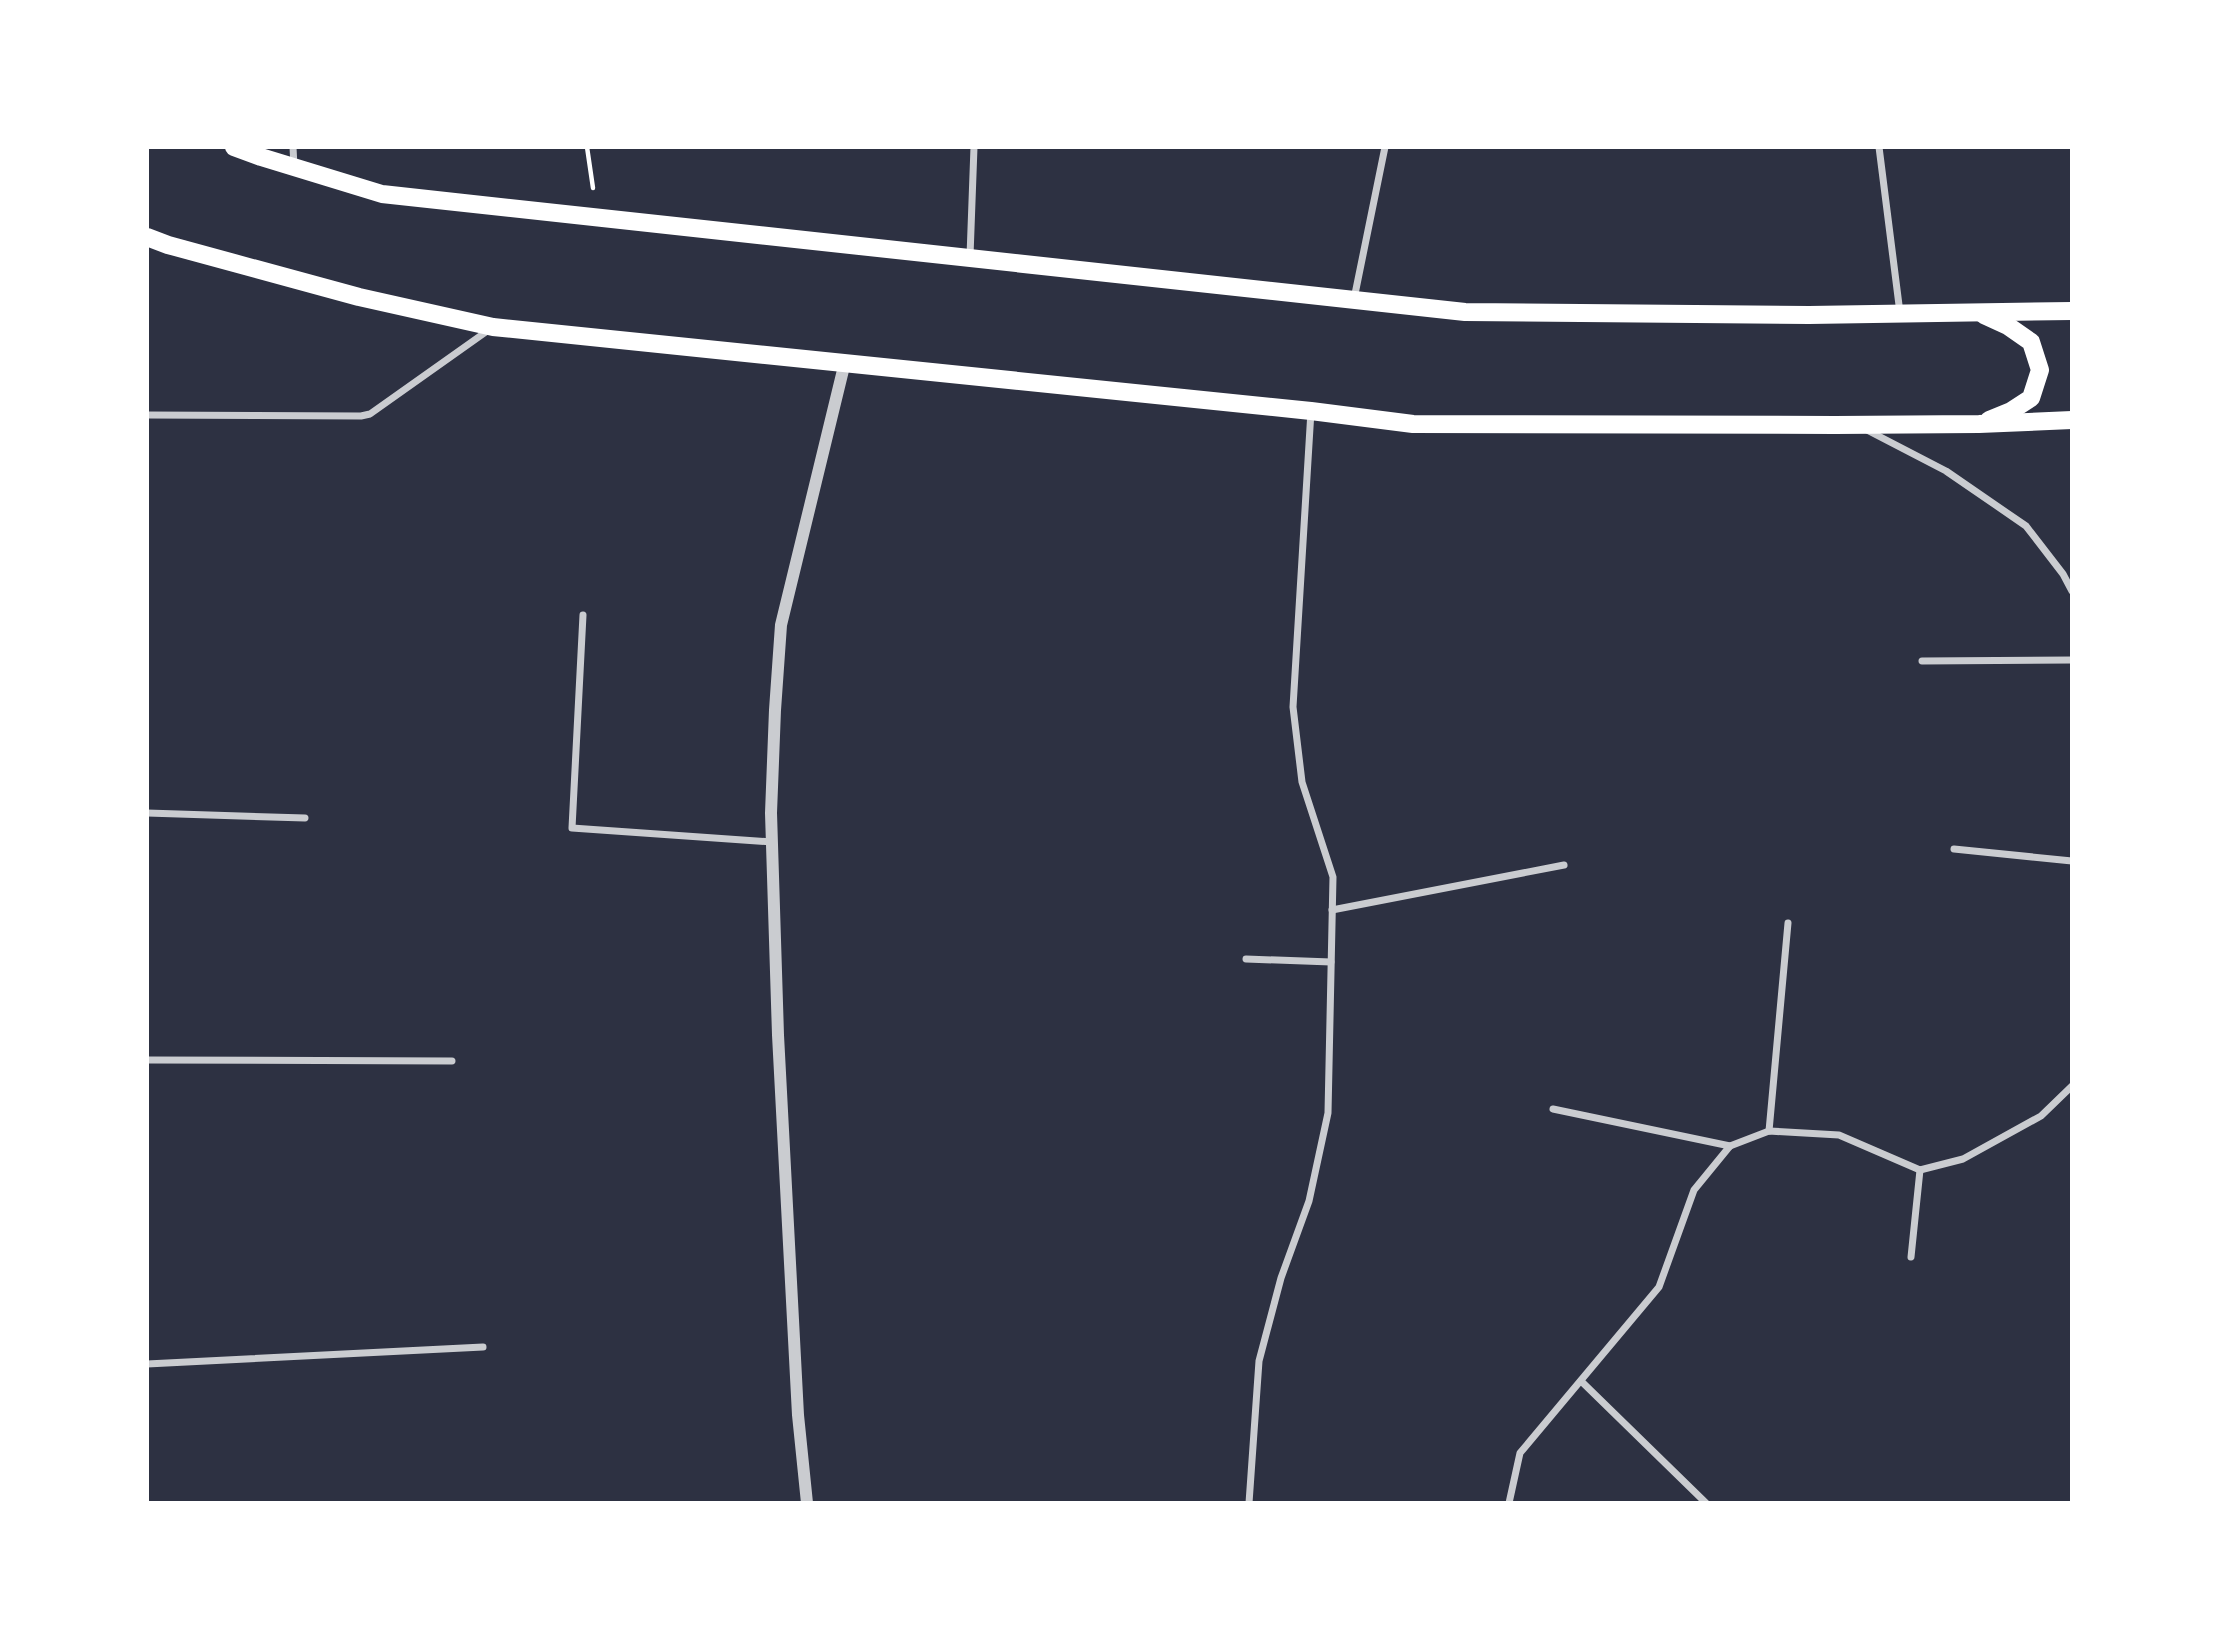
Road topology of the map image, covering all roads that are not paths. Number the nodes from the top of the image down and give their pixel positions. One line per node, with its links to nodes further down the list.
1 (234, 147): 6 (main road)
2 (293, 147): 6 (street)
3 (974, 147): 8 (street)
4 (1385, 147): 9 (street)
5 (1879, 147): 12 (street)
6 (295, 168): 8 (main road)
7 (147, 237): 13 (main road)
8 (970, 257): 9 (main road)
9 (1353, 299): 12 (main road)
10 (2072, 311): 11 (main road)
11 (1978, 312): 12 (main road); 19 (main road)
12 (1900, 314)
13 (493, 327): 14 (main road); 16 (street)
14 (845, 362): 15 (main road); 26 (street)
15 (1311, 411): 18 (main road); 30 (street)
16 (147, 415)
17 (2072, 420): 19 (main road)
18 (1855, 424): 19 (main road); 20 (street)
19 (1979, 424)
20 (2072, 591)
21 (583, 615): 26 (street)
22 (2072, 660): 23 (street)
23 (1922, 661)
24 (147, 813): 25 (street)
25 (304, 818)
26 (772, 842): 45 (street)
27 (1954, 849): 28 (street)
28 (2072, 861)
29 (1564, 865): 30 (street)
30 (1332, 910): 33 (street)
31 (1788, 923): 38 (street)
32 (1246, 959): 33 (street)
33 (1331, 962): 46 (street)
34 (147, 1060): 35 (street)
35 (452, 1061)
36 (2072, 1086): 40 (street)
37 (1553, 1110): 39 (street)
38 (1769, 1130): 39 (street); 40 (street)
39 (1730, 1146): 44 (street)
40 (1920, 1170): 41 (street)
41 (1911, 1257)
42 (483, 1347): 43 (street)
43 (147, 1364)
44 (1581, 1381): 47 (street); 48 (street)
45 (807, 1503)
46 (1249, 1503)
47 (1509, 1503)
48 (1706, 1503)

